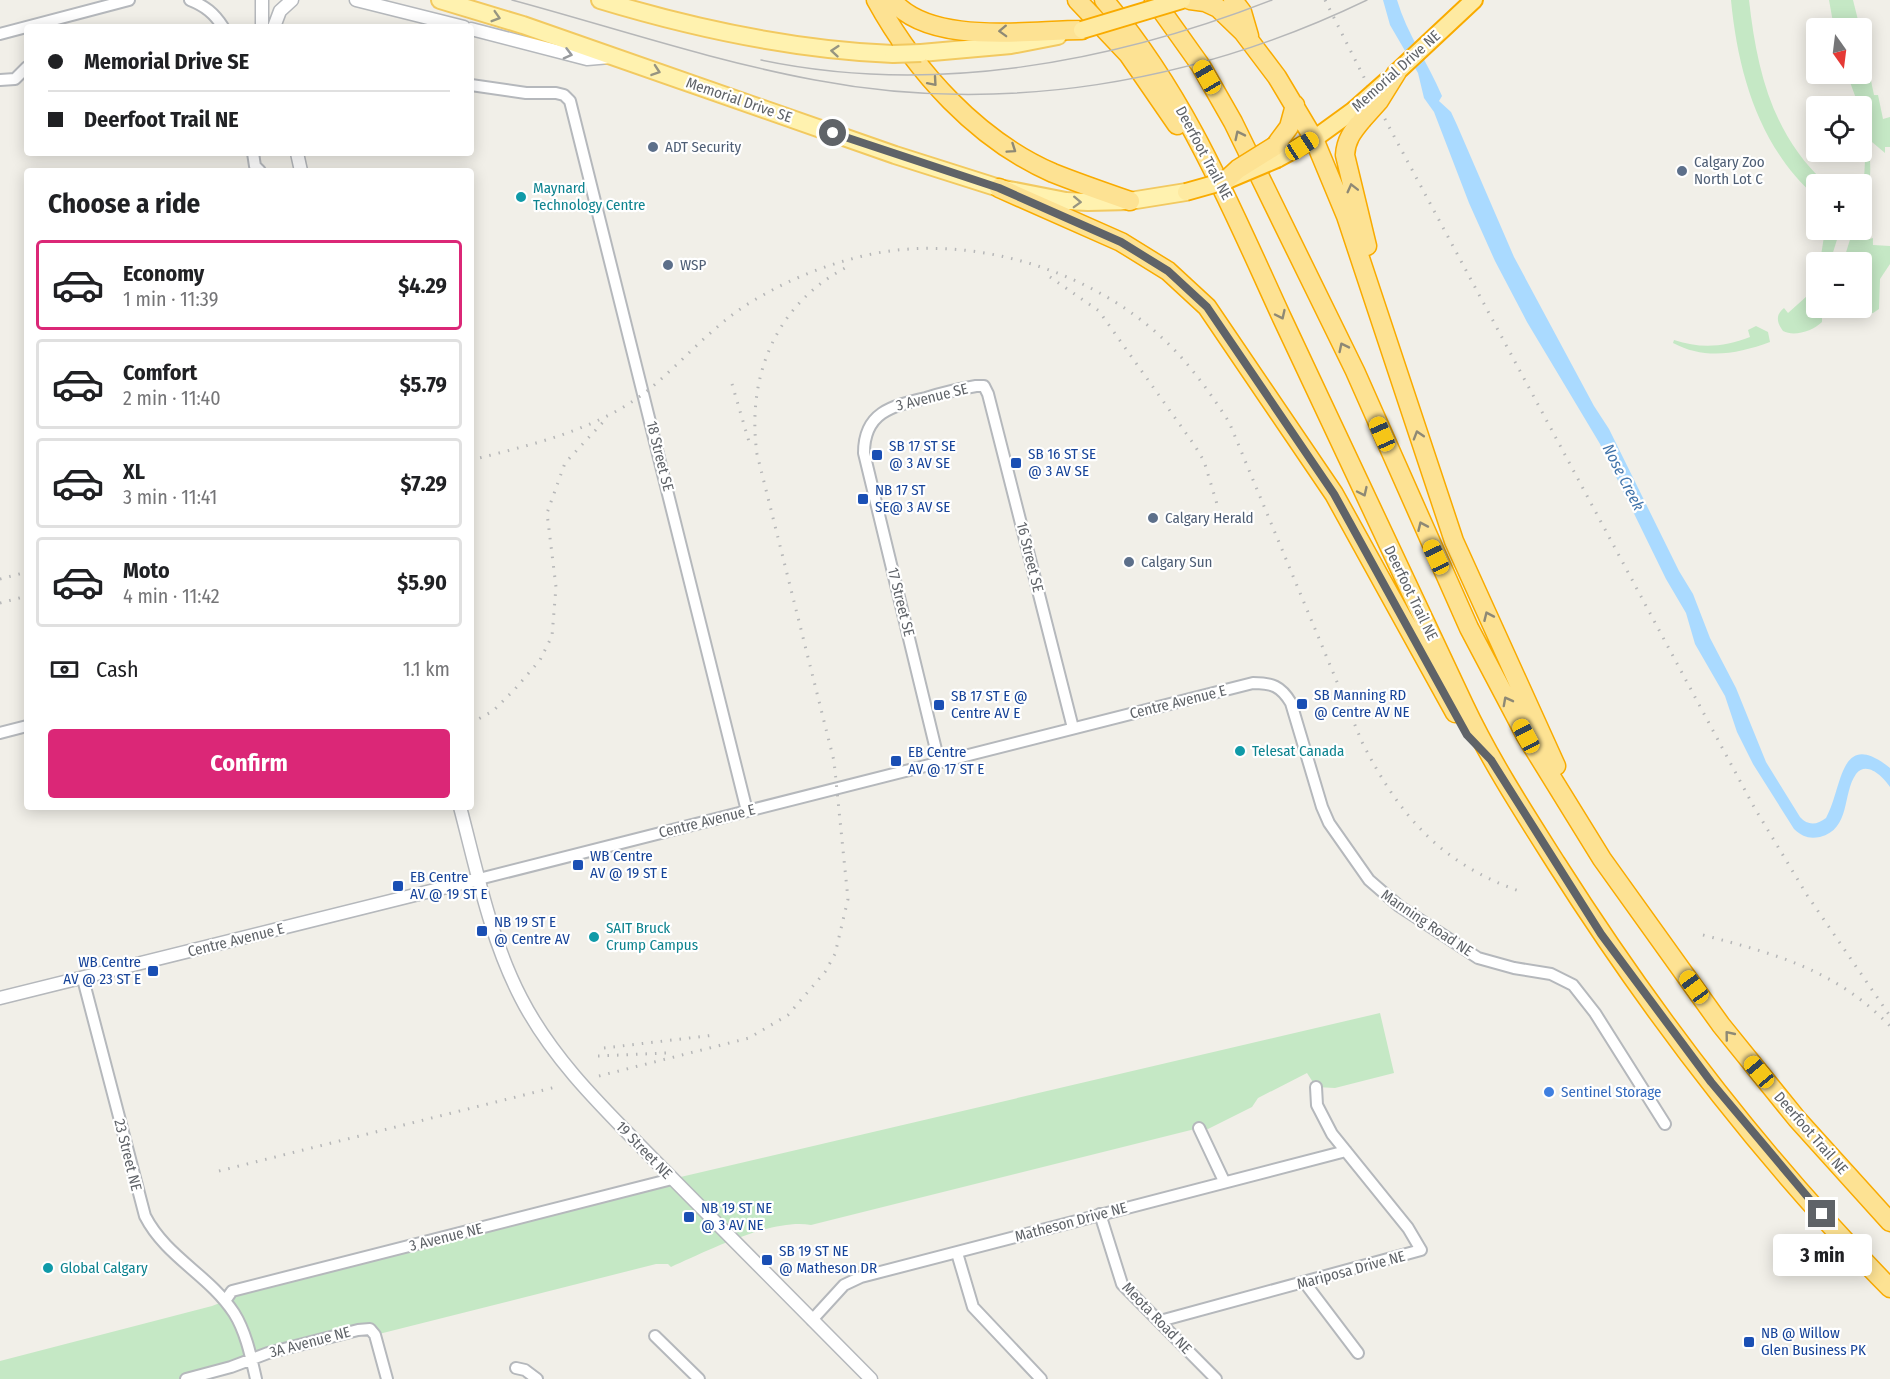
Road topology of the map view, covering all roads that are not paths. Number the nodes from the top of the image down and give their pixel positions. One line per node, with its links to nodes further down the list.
1 (129, 0): 17 (street)
2 (190, 0): 18 (street)
3 (262, 0): 19 (street)
4 (292, 0): 20 (street)
5 (356, 0): 21 (street)
6 (440, 0): 27 (main road, Memorial Drive SE, one-way to 27)
7 (600, 0): 24 (main road, one-way to 7, bridge)
8 (876, 0): 39 (highway, one-way to 39)
9 (892, 0): 24 (highway, one-way to 9)
10 (1077, 0): 40 (highway)
11 (1104, 0): 40 (highway, Deerfoot Trail NE)
12 (1154, 0): 52 (highway, Deerfoot Trail NE, one-way to 12)
13 (1182, 0): 24 (highway, bridge)
14 (1190, 0): 26 (highway)
15 (1233, 0): 26 (highway)
16 (1474, 0): 29 (highway, Memorial Drive NE)
17 (46, 24)
18 (221, 24)
19 (262, 24)
20 (275, 24)
21 (452, 24)
22 (24, 29): 25 (street)
23 (474, 30): 27 (street, one-way to 27)
24 (1082, 30)
25 (0, 34)
26 (1251, 40): 32 (highway)
27 (613, 56): 37 (main road, Memorial Drive SE, one-way to 37)
28 (24, 70): 30 (street)
29 (1397, 72): 33 (highway, bridge)
30 (0, 80)
31 (474, 85): 51 (street, 18 Street SE)
32 (1295, 105): 34 (highway); 35 (highway)
33 (1358, 115): 34 (highway, Memorial Drive NE); 42 (highway, one-way to 33)
34 (1314, 138): 35 (highway); 42 (highway)
35 (1276, 153): 36 (highway, bridge)
36 (1226, 181): 38 (highway, Memorial Drive SE, bridge)
37 (999, 188): 39 (main road, Memorial Drive SE, one-way to 39); 48 (highway)
38 (1186, 192): 39 (main road, Memorial Drive SE)
39 (1130, 201)
40 (1256, 262): 48 (highway, Deerfoot Trail NE, one-way to 48)
41 (984, 386): 43 (street, 3 Avenue SE); 46 (street, 16 Street SE)
42 (1410, 408): 52 (highway, one-way to 42)
43 (864, 443): 49 (street, 17 Street SE)
44 (1275, 685): 46 (street, Centre Avenue E); 57 (street, Manning Road NE)
45 (24, 727): 47 (street)
46 (1073, 728): 49 (street, Centre Avenue E)
47 (0, 733)
48 (1491, 760): 66 (highway, Deerfoot Trail NE)
49 (939, 762): 51 (street, Centre Avenue E)
50 (461, 810): 53 (street, 19 Street NE)
51 (747, 811): 53 (street, Centre Avenue E)
52 (1602, 860): 63 (highway, Deerfoot Trail NE, one-way to 52)
53 (479, 879): 54 (street, Centre Avenue E); 60 (street, 19 Street NE)
54 (83, 979): 55 (street, Centre Avenue E); 67 (street, 23 Street NE)
55 (0, 998)
56 (1316, 1087): 59 (street, Mariposa Drive NE)
57 (1665, 1124)
58 (1199, 1128): 61 (street)
59 (1346, 1151): 61 (street, Matheson Drive NE); 65 (street, Mariposa Drive NE)
60 (672, 1179): 67 (street, 3 Avenue NE); 68 (street, 19 Street NE)
61 (1224, 1181): 62 (street, Matheson Drive NE)
62 (1100, 1214): 64 (street, Matheson Drive NE); 69 (street, Meota Road NE)
63 (1890, 1222)
64 (957, 1252): 68 (street, Matheson Drive NE); 80 (street)
65 (1305, 1283): 69 (street, Mariposa Drive NE); 71 (street)
66 (1890, 1288)
67 (225, 1301): 72 (street, 23 Street NE)
68 (812, 1320): 74 (street, 19 Street NE)
69 (1160, 1321): 81 (street, Meota Road NE)
70 (655, 1336): 75 (street)
71 (1358, 1353)
72 (251, 1359): 76 (street, 3A Avenue NE); 77 (street, 23 Street NE); 78 (street, 3A Avenue NE)
73 (516, 1368): 79 (street)
74 (863, 1376)
75 (694, 1377)
76 (186, 1379)
77 (256, 1379)
78 (387, 1379)
79 (537, 1379)
80 (1041, 1379)
81 (1216, 1379)

